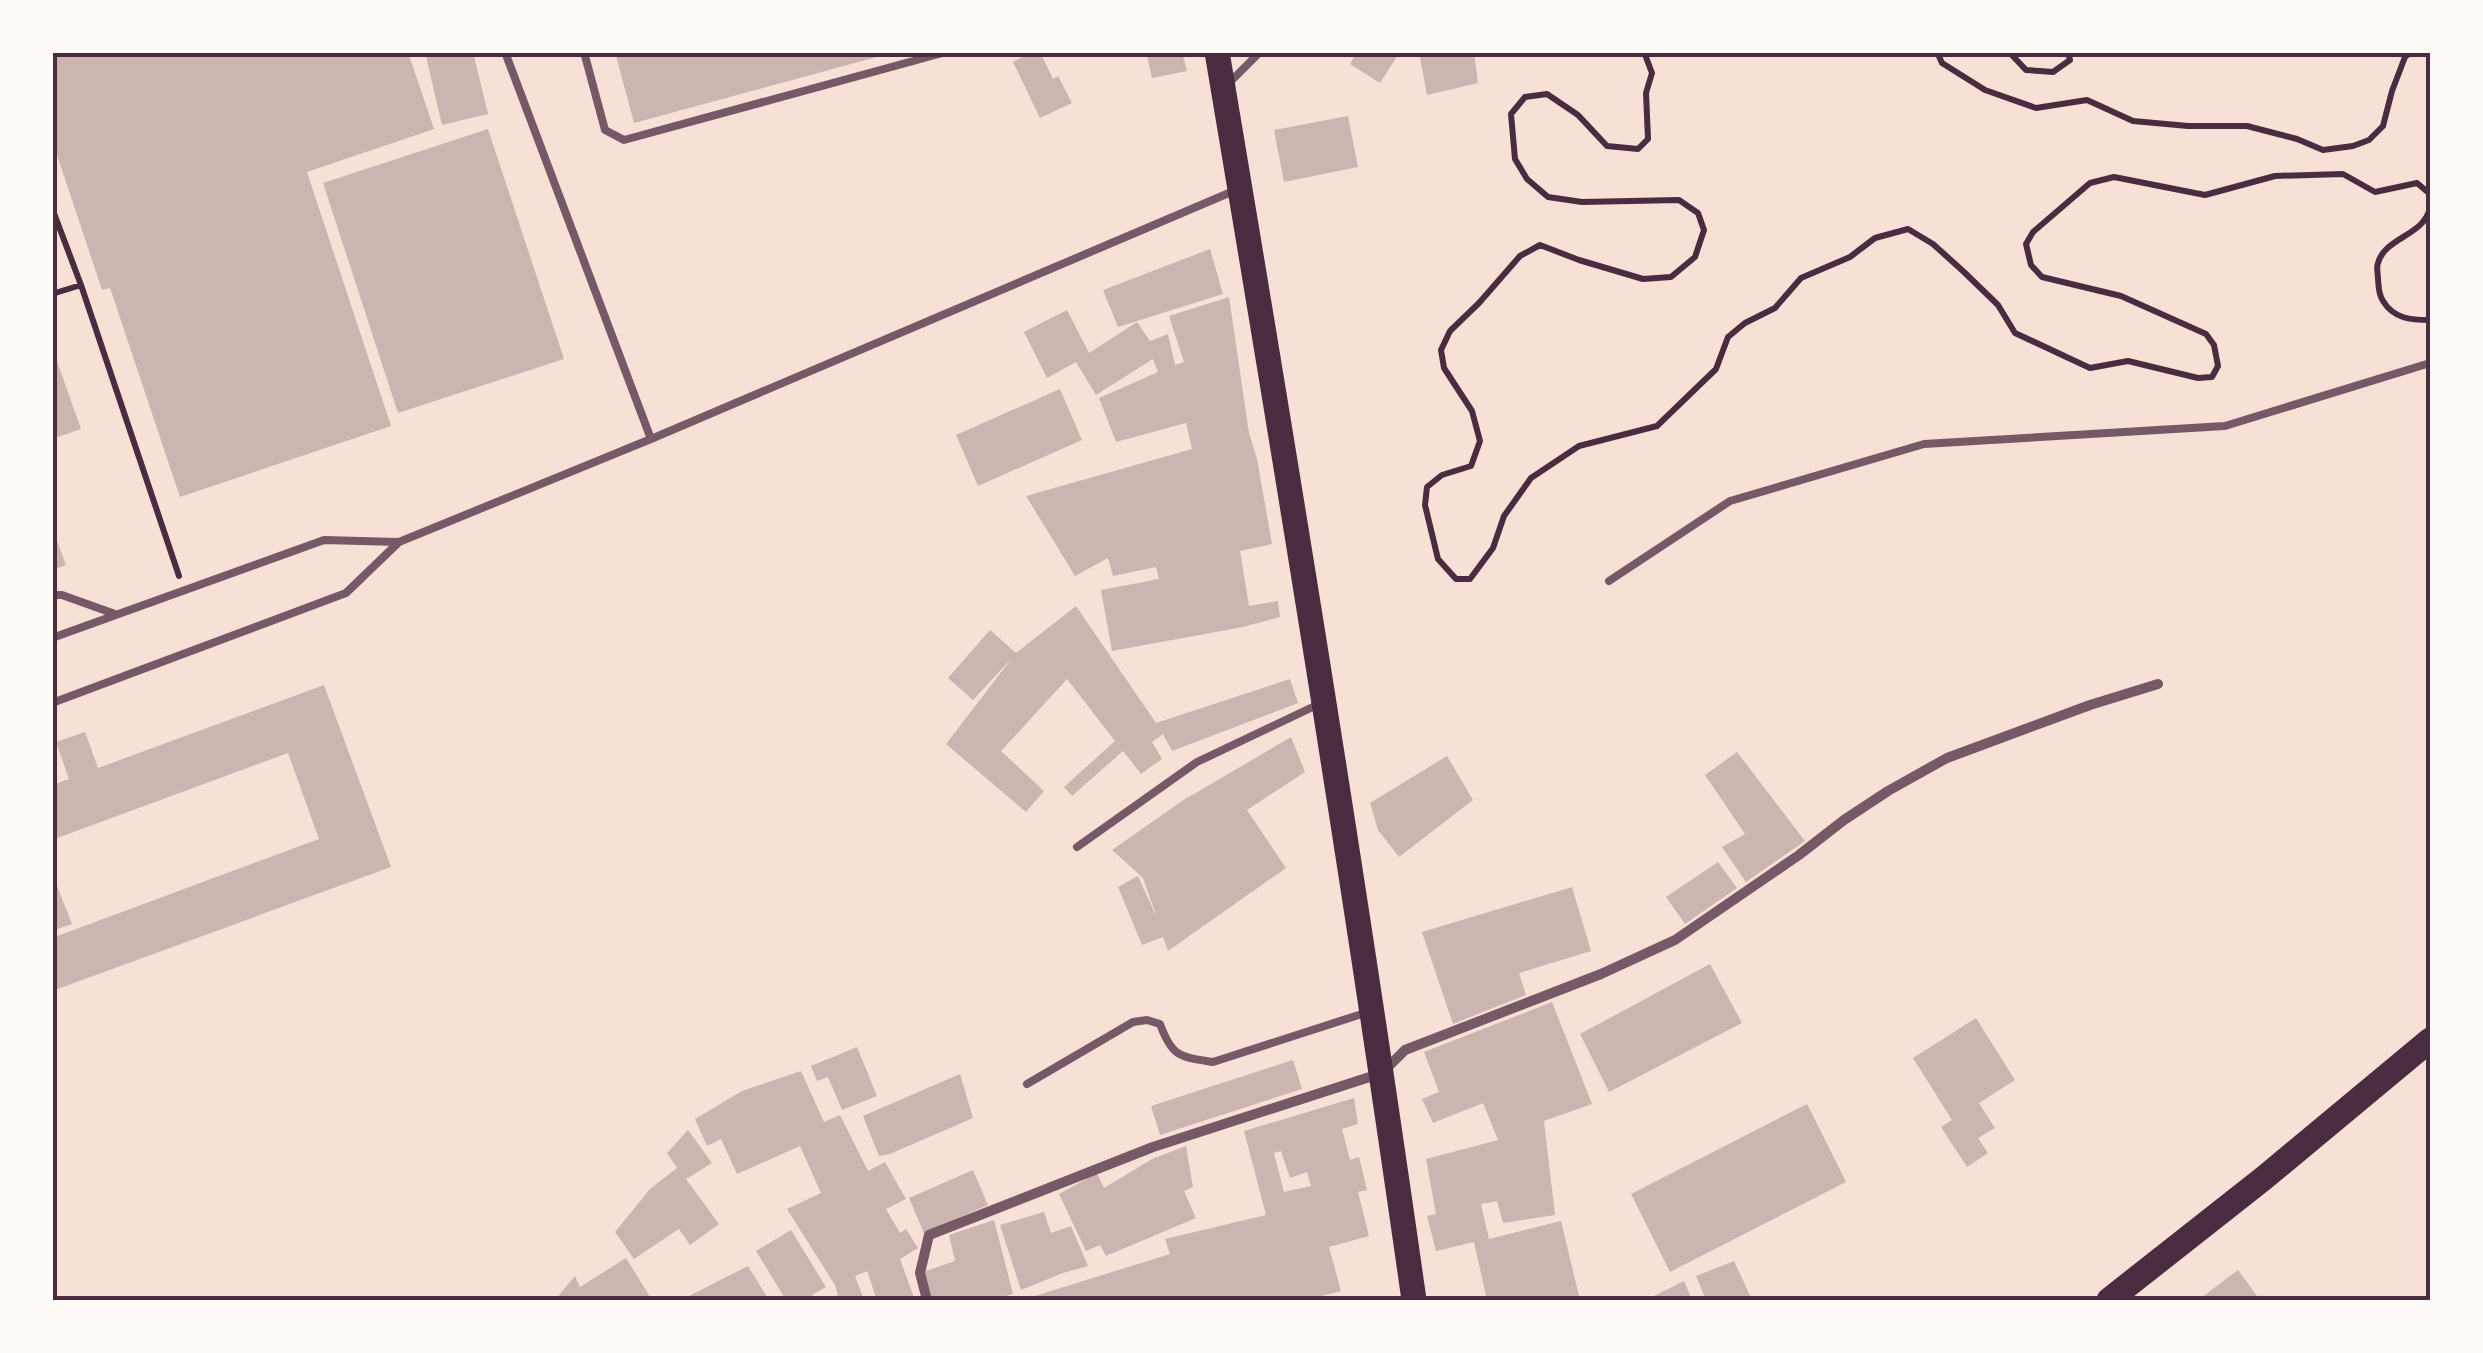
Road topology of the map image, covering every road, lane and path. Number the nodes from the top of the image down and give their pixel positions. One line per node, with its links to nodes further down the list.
1 (505, 52): 20 (lane)
2 (584, 52): 3 (lane)
3 (946, 52)
4 (1217, 52): 11 (main road)
5 (1260, 52): 11 (lane)
6 (1644, 52): 13 (path)
7 (1937, 52): 10 (path)
8 (2010, 52): 9 (path)
9 (2068, 52)
10 (2411, 52)
11 (1223, 88): 12 (main road)
12 (1241, 188): 20 (lane); 28 (main road)
13 (2430, 194)
14 (52, 208): 16 (path)
15 (2430, 208): 18 (path)
16 (81, 285): 17 (path); 23 (path)
17 (52, 294)
18 (2430, 320)
19 (2430, 363): 22 (lane)
20 (651, 439): 21 (lane)
21 (399, 542): 23 (lane); 29 (lane)
22 (1609, 582)
23 (184, 589): 25 (lane)
24 (52, 595): 25 (lane)
25 (116, 614): 26 (lane)
26 (52, 638)
27 (2158, 684): 33 (street)
28 (1325, 702): 30 (lane); 31 (main road)
29 (52, 703)
30 (1077, 847)
31 (1373, 1010): 33 (main road); 34 (lane)
32 (2430, 1040): 37 (main road)
33 (1382, 1073): 35 (street); 36 (main road)
34 (1027, 1084)
35 (927, 1300)
36 (1414, 1300)
37 (2109, 1300)

